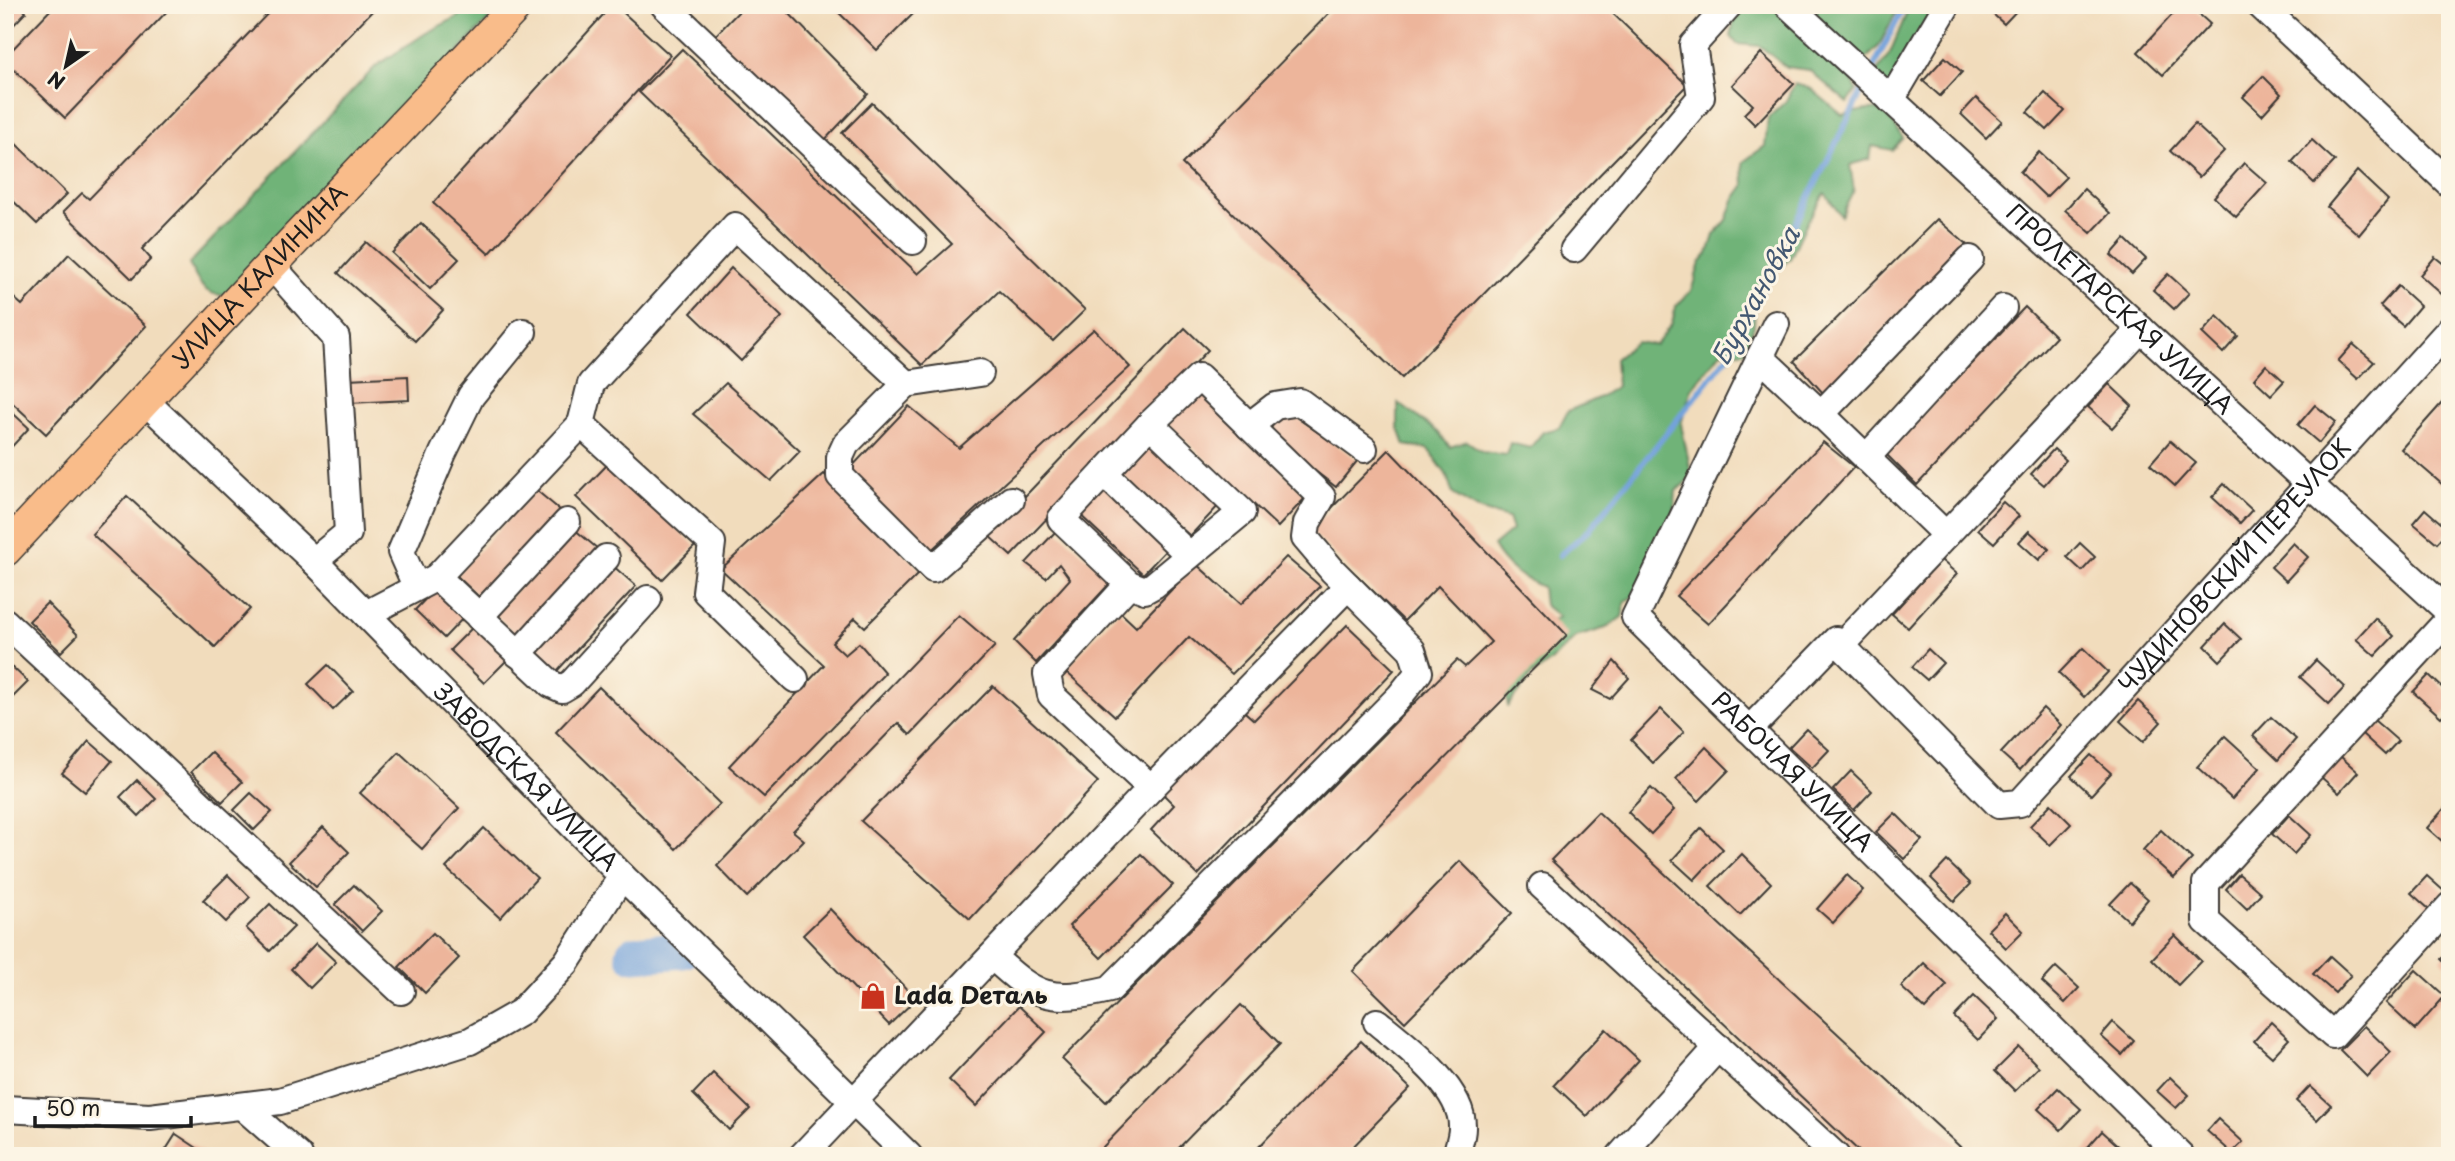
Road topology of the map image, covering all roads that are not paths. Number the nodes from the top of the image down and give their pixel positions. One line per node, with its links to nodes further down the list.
1 (517, 5): 12 (main road, УЛИЦА КАЛИНИНА)
2 (664, 5): 9 (street)
3 (1728, 5): 10 (street)
4 (1788, 5): 7 (street, ПРОЛЕТАРСКАЯ УЛИЦА)
5 (1947, 5): 7 (street)
6 (2260, 5): 8 (street)
7 (1876, 86): 15 (street, ПРОЛЕТАРСКАЯ УЛИЦА)
8 (2450, 184)
9 (913, 241)
10 (1574, 249)
11 (1970, 259): 22 (street)
12 (271, 265): 21 (main road, УЛИЦА КАЛИНИНА); 36 (street)
13 (2003, 308): 27 (street)
14 (1776, 324): 18 (street, РАБОЧАЯ УЛИЦА)
15 (2141, 330): 29 (street, ПРОЛЕТАРСКАЯ УЛИЦА); 32 (street)
16 (2450, 330): 29 (street, ЧУДИНОВСКИЙ ПЕРЕУЛОК)
17 (523, 332): 37 (street)
18 (1760, 357): 22 (street); 49 (street, РАБОЧАЯ УЛИЦА)
19 (980, 373): 20 (street)
20 (906, 384): 23 (street); 30 (street)
21 (144, 400): 33 (main road, УЛИЦА КАЛИНИНА); 36 (street, ЗАВОДСКАЯ УЛИЦА)
22 (1821, 414): 27 (street)
23 (581, 424): 37 (street); 48 (street)
24 (1150, 424): 25 (street); 28 (street); 34 (street)
25 (1250, 426): 26 (street); 39 (street)
26 (1364, 450)
27 (1866, 458): 32 (street)
28 (1104, 473): 34 (street); 38 (street)
29 (2309, 484): 41 (street, ПРОЛЕТАРСКАЯ УЛИЦА); 46 (street, ЧУДИНОВСКИЙ ПЕРЕУЛОК)
30 (1011, 500)
31 (567, 523): 43 (street)
32 (1946, 535): 46 (street)
33 (5, 550)
34 (1189, 555): 38 (street)
35 (606, 558): 47 (street)
36 (314, 561): 42 (street, ЗАВОДСКАЯ УЛИЦА)
37 (426, 582): 42 (street); 43 (street)
38 (1129, 584): 50 (street)
39 (1348, 586): 50 (street); 54 (street)
40 (648, 599): 47 (street)
41 (2450, 613)
42 (366, 614): 51 (street, ЗАВОДСКАЯ УЛИЦА)
43 (479, 617): 47 (street)
44 (2450, 618): 53 (street)
45 (5, 622): 55 (street)
46 (1841, 646): 49 (street)
47 (518, 654)
48 (795, 679)
49 (1749, 730): 61 (street, РАБОЧАЯ УЛИЦА)
50 (1151, 788): 54 (street)
51 (622, 876): 58 (street, ЗАВОДСКАЯ УЛИЦА); 59 (street)
52 (1542, 886): 57 (street)
53 (2450, 906)
54 (992, 956): 58 (street)
55 (401, 991)
56 (1377, 1022): 65 (street)
57 (1718, 1048): 66 (street); 67 (street)
58 (855, 1102): 63 (street); 64 (street, ЗАВОДСКАЯ УЛИЦА)
59 (242, 1106): 60 (street); 62 (street)
60 (5, 1110)
61 (2175, 1154)
62 (299, 1156)
63 (802, 1156)
64 (909, 1156)
65 (1456, 1156)
66 (1620, 1156)
67 (1836, 1156)

